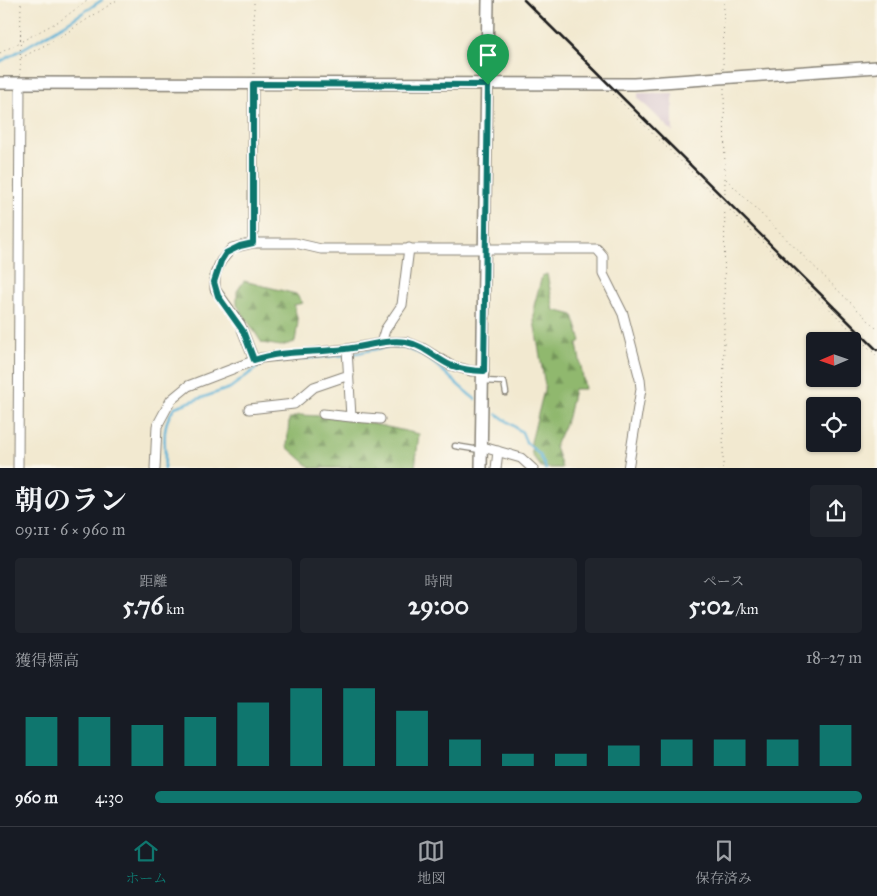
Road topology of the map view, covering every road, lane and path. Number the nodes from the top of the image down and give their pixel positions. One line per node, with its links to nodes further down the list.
1 (21, 0): 7 (path)
2 (88, 0): 7 (path)
3 (117, 0): 9 (path)
4 (254, 0): 14 (path)
5 (488, 0): 15 (street)
6 (724, 0): 11 (path)
7 (21, 43): 8 (path); 9 (path)
8 (0, 54)
9 (21, 57): 13 (path)
10 (877, 67): 11 (street)
11 (724, 79): 15 (street); 17 (path)
12 (0, 83): 13 (street)
13 (20, 83): 14 (street); 37 (street)
14 (253, 84): 15 (street); 19 (street)
15 (488, 85): 21 (street)
16 (609, 90): 18 (path)
17 (726, 179): 18 (path); 22 (path)
18 (725, 206): 25 (path); 43 (path)
19 (253, 243): 20 (street); 26 (street)
20 (409, 248): 21 (street); 23 (street)
21 (486, 249): 28 (street); 42 (street)
22 (877, 329)
23 (381, 343): 24 (street); 28 (street)
24 (347, 349): 26 (street); 27 (street)
25 (877, 356)
26 (254, 360): 38 (street)
27 (349, 376): 30 (street); 32 (street)
28 (484, 376): 29 (lane); 35 (street)
29 (506, 393)
30 (249, 409)
31 (323, 414): 32 (street)
32 (351, 417): 33 (street)
33 (380, 419)
34 (454, 446): 35 (lane)
35 (483, 449): 36 (street); 39 (street)
36 (498, 451): 40 (street); 41 (street)
37 (18, 468)
38 (155, 468)
39 (481, 468)
40 (496, 468)
41 (533, 468)
42 (628, 468)
43 (723, 468)

